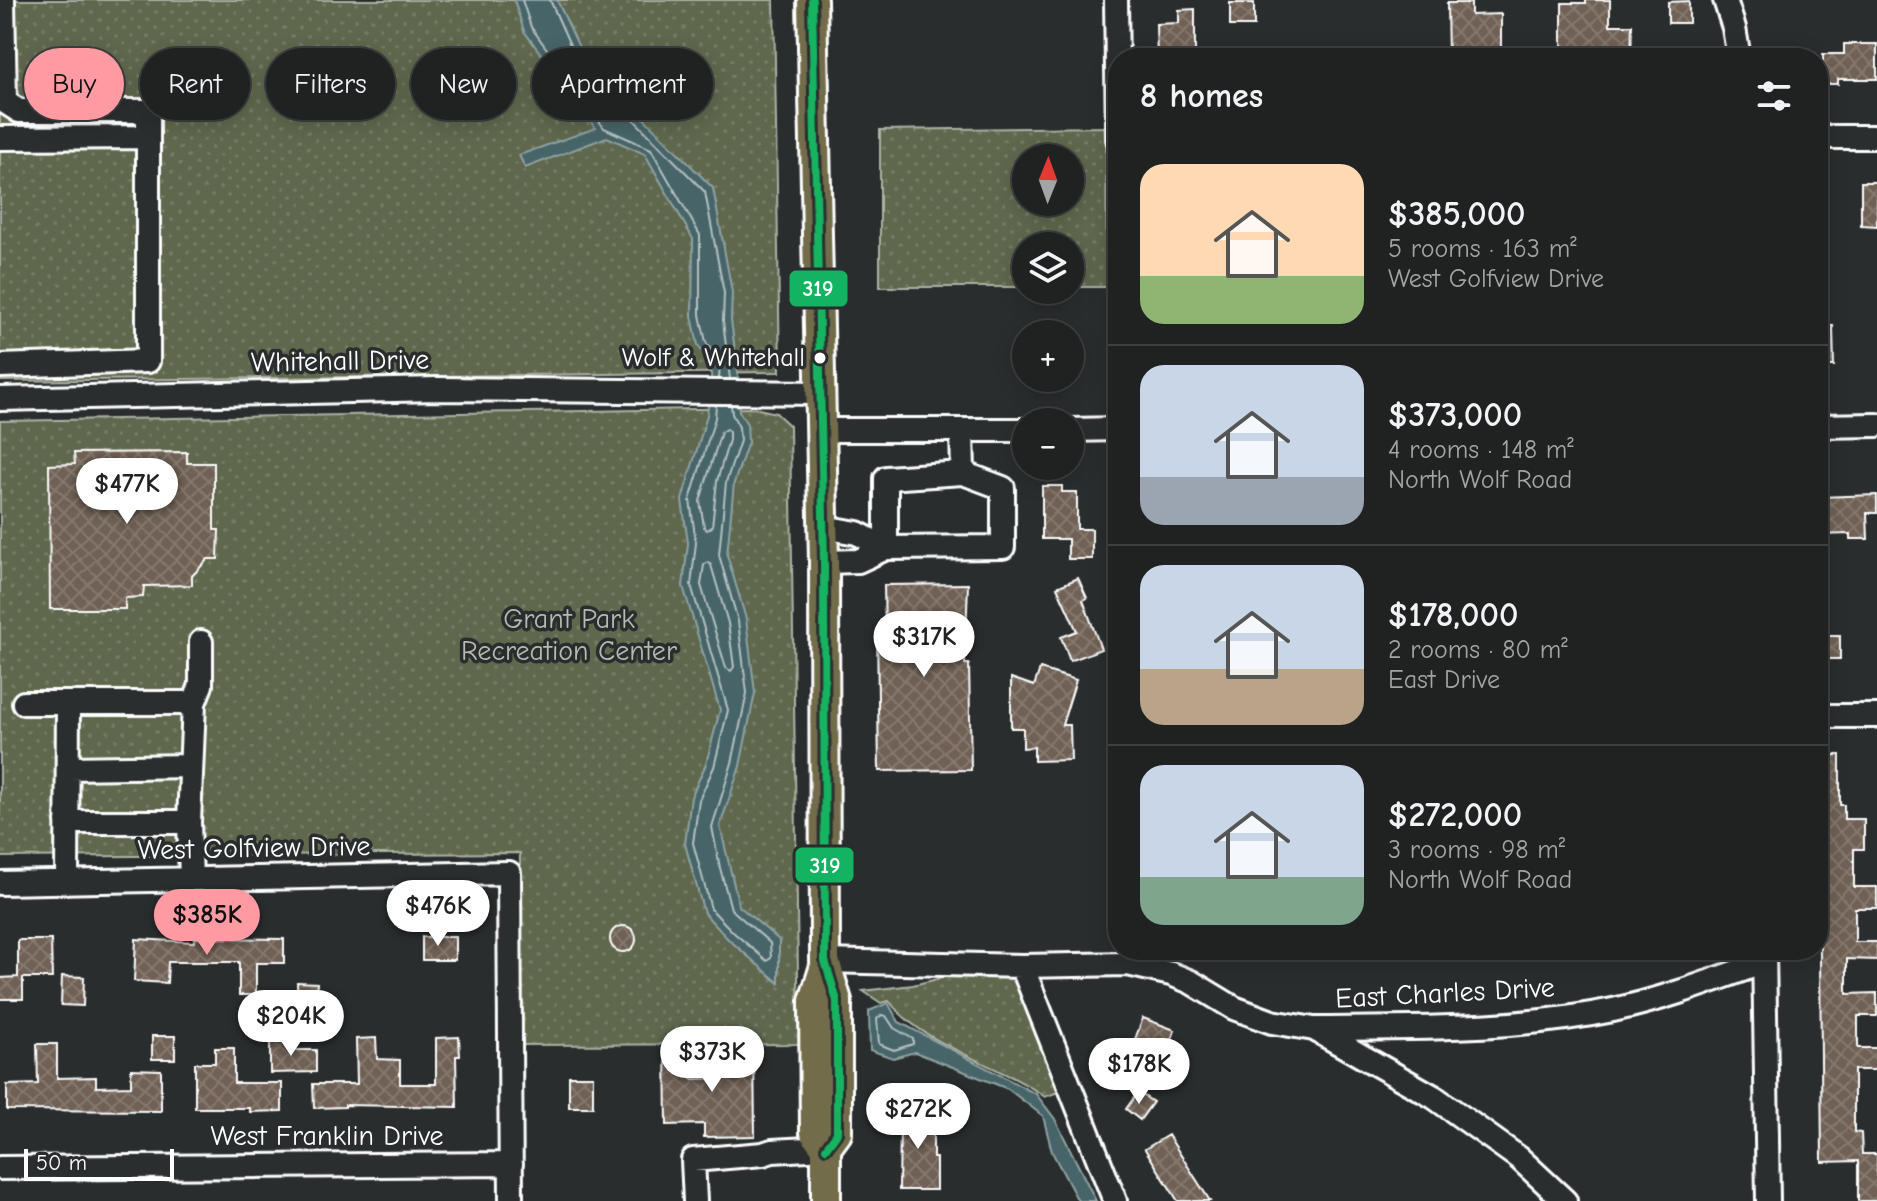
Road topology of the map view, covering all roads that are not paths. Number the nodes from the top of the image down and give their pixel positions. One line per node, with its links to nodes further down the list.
1 (3, 0): 7 (street)
2 (812, 0): 12 (main road)
3 (1116, 0): 5 (street)
4 (1725, 0): 6 (street)
5 (1117, 48)
6 (1737, 48)
7 (148, 137): 10 (street); 11 (street)
8 (1828, 137): 9 (street)
9 (1877, 137)
10 (0, 138)
11 (0, 366)
12 (821, 393): 13 (street, Whitehall Drive); 17 (main road)
13 (0, 399)
14 (1877, 425): 15 (street)
15 (1828, 426)
16 (1108, 429): 20 (street)
17 (822, 430): 18 (street); 22 (main road)
18 (962, 430): 19 (street); 21 (street)
19 (1012, 430)
20 (1084, 430)
21 (963, 473): 23 (street); 23 (street)
22 (823, 527): 23 (street); 24 (main road)
23 (886, 548): 24 (street)
24 (824, 562): 42 (main road)
25 (201, 642): 28 (street)
26 (24, 703): 27 (street)
27 (68, 703): 28 (street); 32 (street)
28 (194, 703): 31 (street)
29 (1828, 716): 30 (street)
30 (1877, 716)
31 (191, 766): 32 (street); 34 (street)
32 (68, 768): 33 (street)
33 (67, 822): 34 (street); 36 (street)
34 (189, 822): 35 (street)
35 (191, 879): 36 (street, West Golfview Drive); 46 (street, West Golfview Drive)
36 (67, 882): 37 (street, West Golfview Drive)
37 (0, 883)
38 (1108, 959): 43 (street)
39 (1136, 960): 44 (street)
40 (1754, 960): 44 (street, East Charles Drive)
41 (1764, 960): 53 (street)
42 (825, 964): 43 (street); 45 (main road)
43 (1022, 966): 51 (street)
44 (1314, 1029): 52 (street)
45 (826, 1148): 49 (street); 50 (main road)
46 (511, 1164): 47 (street, West Franklin Drive); 48 (street)
47 (0, 1168)
48 (511, 1201)
49 (695, 1201)
50 (826, 1201)
51 (1115, 1201)
52 (1565, 1201)
53 (1768, 1201)

